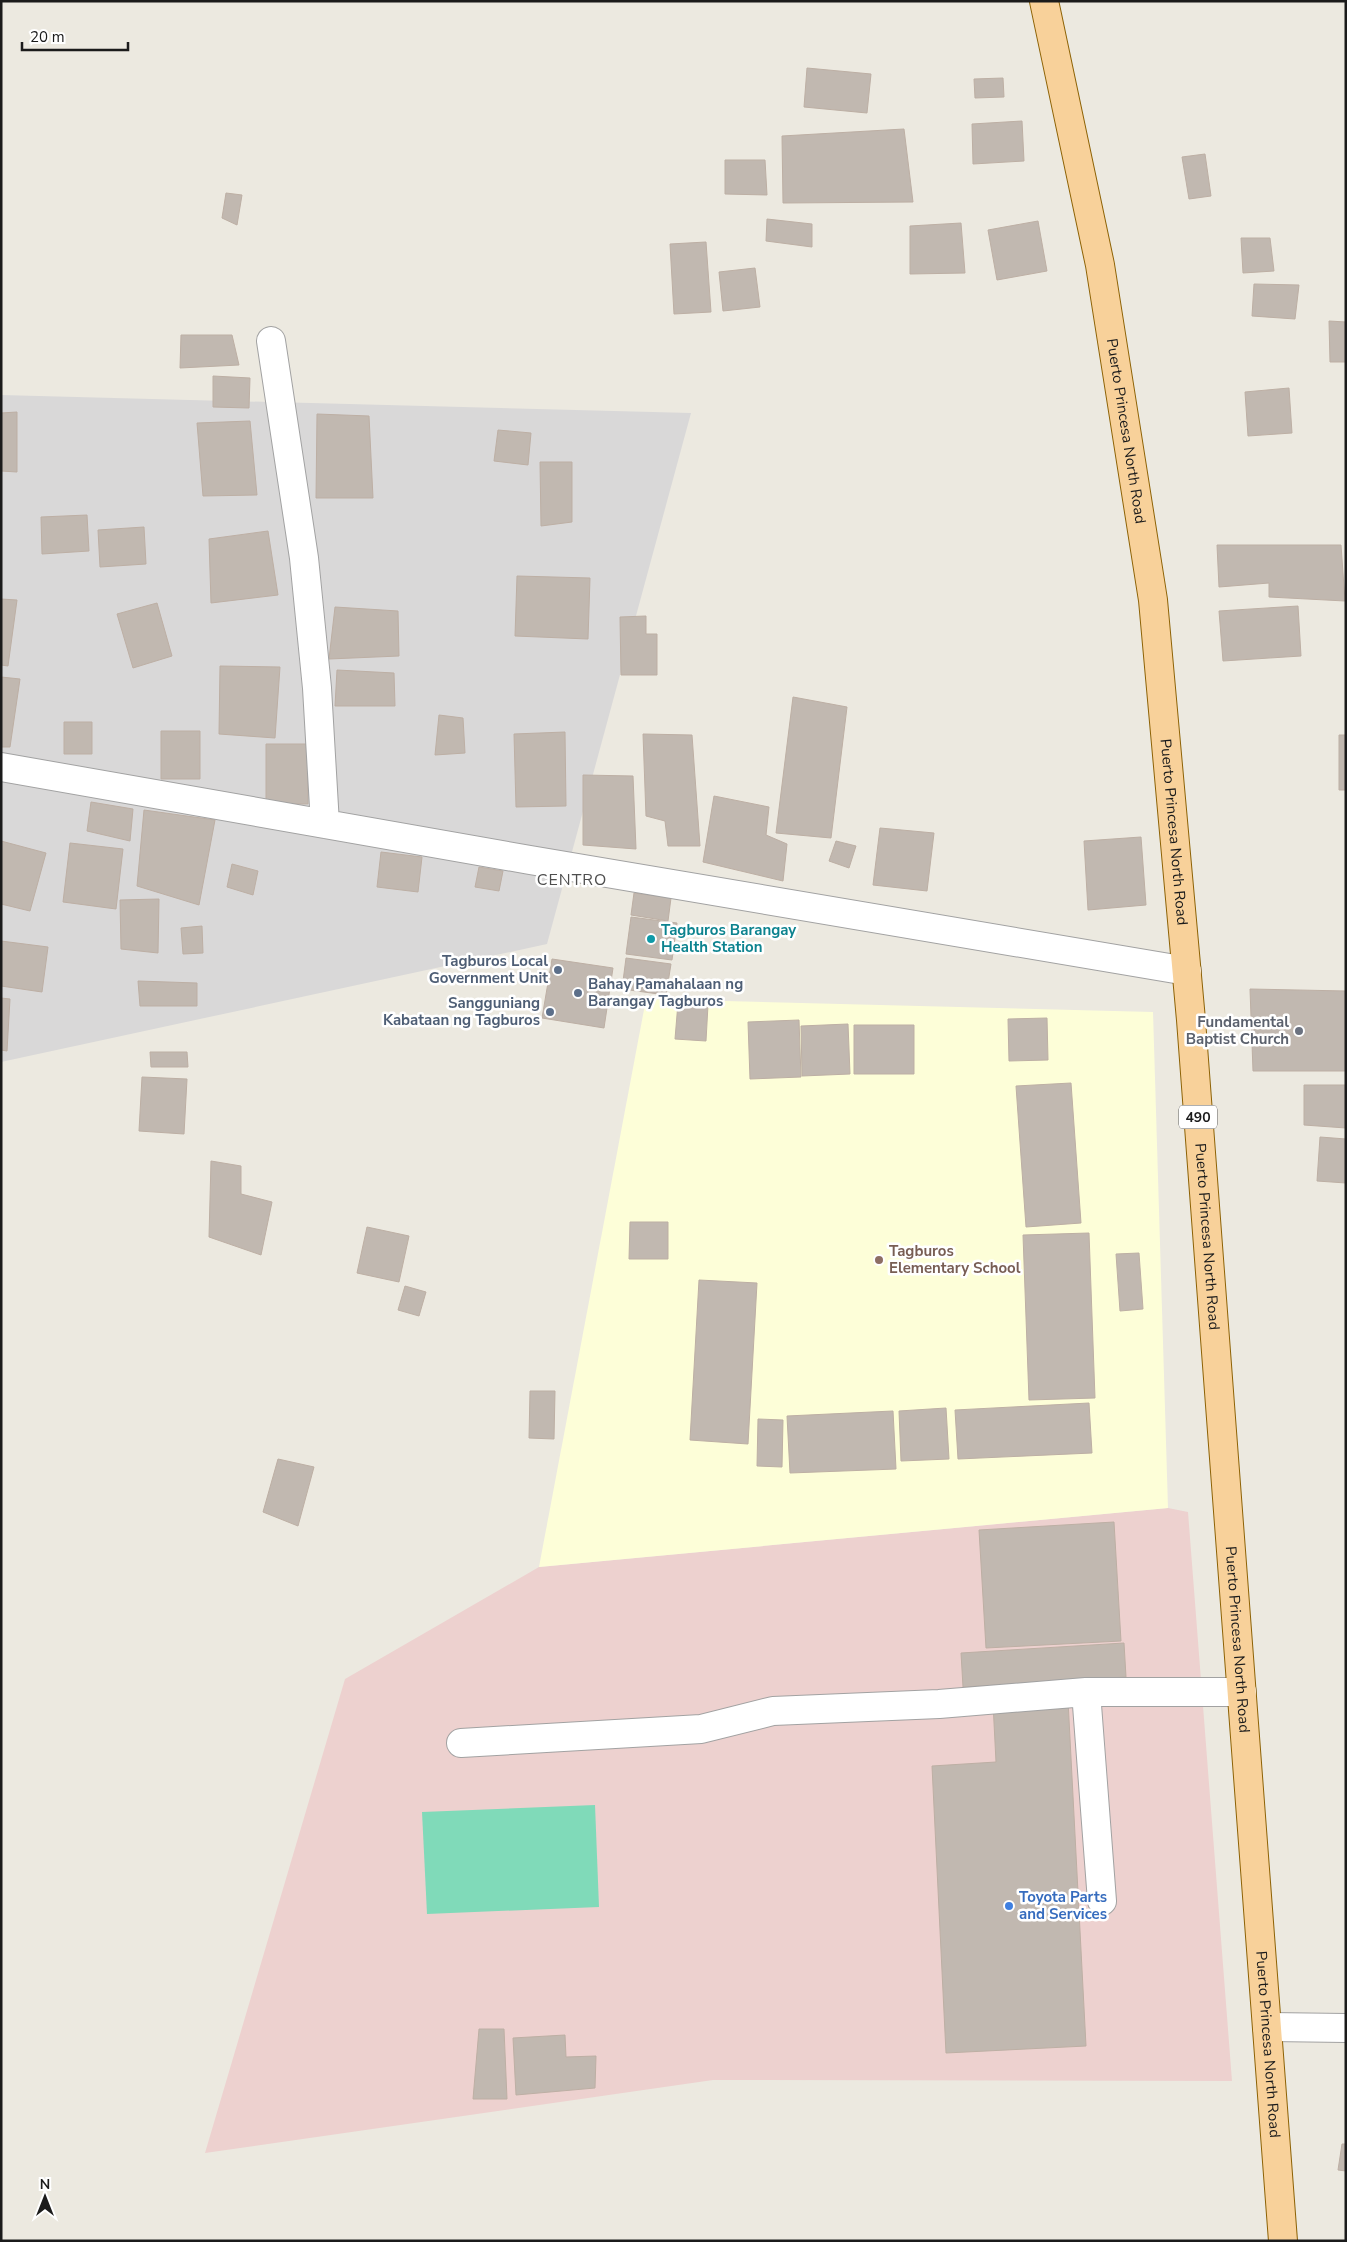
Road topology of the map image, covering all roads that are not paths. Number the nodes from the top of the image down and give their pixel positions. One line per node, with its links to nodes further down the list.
1 (1044, 1): 5 (main road, Puerto Princesa North Road / 490)
2 (271, 341): 4 (street)
3 (1, 767): 4 (street)
4 (325, 824): 5 (street)
5 (1187, 971): 7 (main road, Puerto Princesa North Road / 490)
6 (1086, 1692): 7 (street); 8 (street); 9 (street)
7 (1242, 1692): 10 (main road, Puerto Princesa North Road / 490)
8 (461, 1743)
9 (1102, 1902)
10 (1267, 2027): 11 (street); 12 (main road, Puerto Princesa North Road / 490)
11 (1346, 2028)
12 (1283, 2241)

